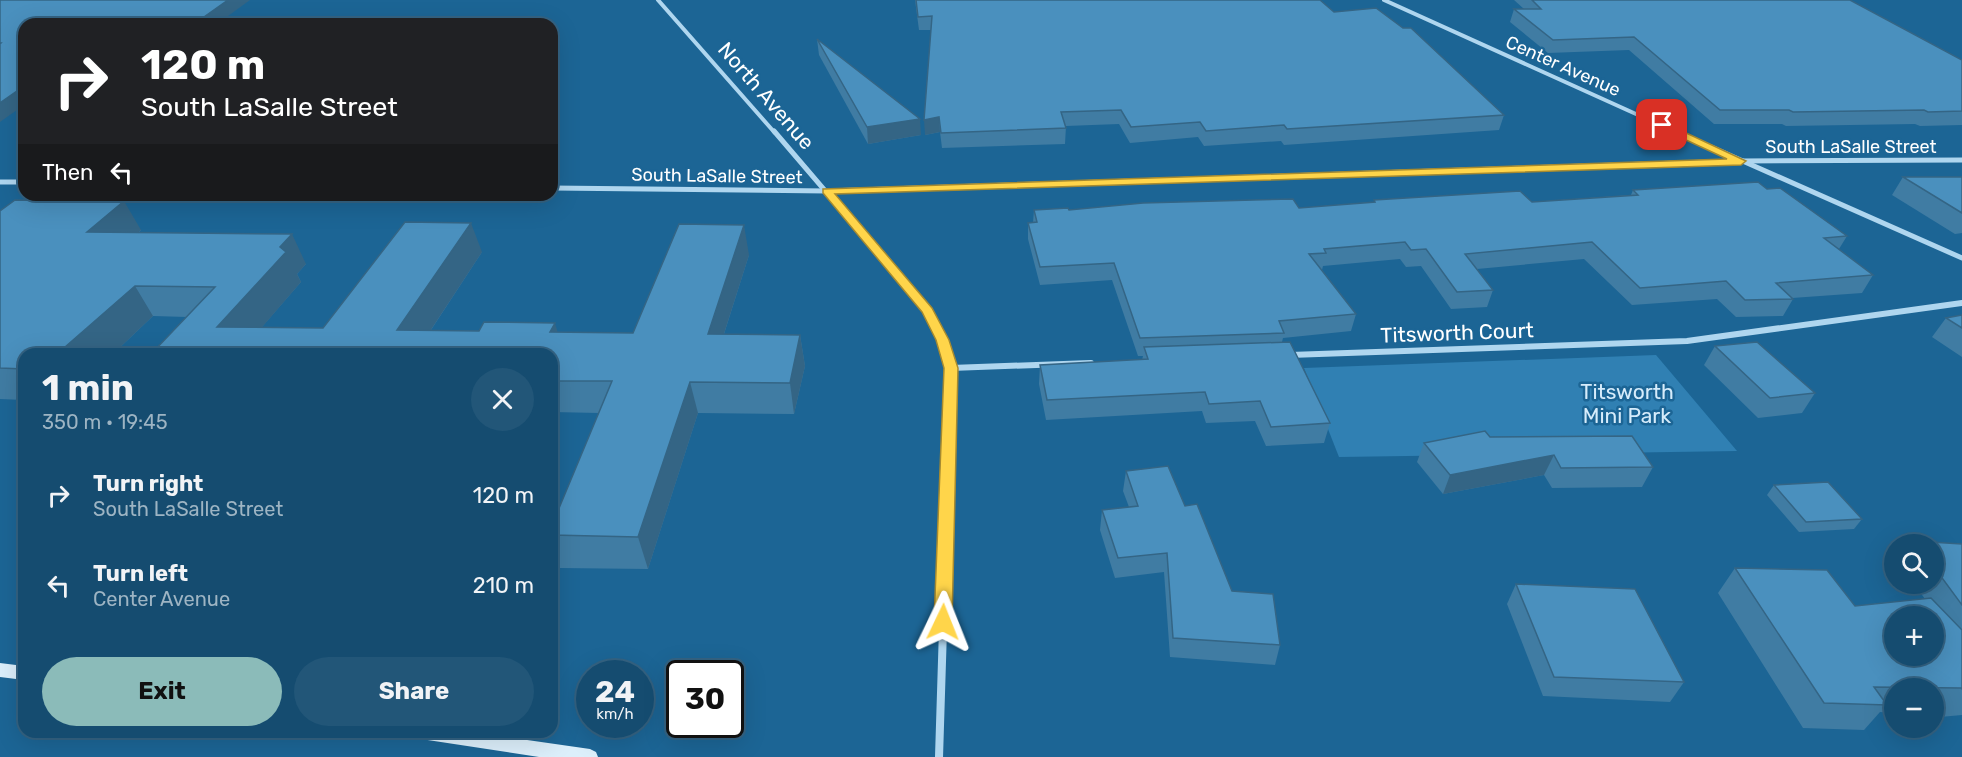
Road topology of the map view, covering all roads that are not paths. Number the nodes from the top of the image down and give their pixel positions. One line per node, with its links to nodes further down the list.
1 (658, 0): 8 (street, North Avenue)
2 (1384, 0): 4 (street, Center Avenue)
3 (1962, 160): 4 (street, South LaSalle Street)
4 (1741, 161): 8 (street, South LaSalle Street); 9 (street, Center Avenue)
5 (0, 182): 6 (street)
6 (18, 182)
7 (558, 188): 8 (street, South LaSalle Street)
8 (827, 191): 13 (street, North Avenue)
9 (1962, 258)
10 (1962, 303): 11 (street, Titsworth Court)
11 (1280, 356)
12 (1100, 362): 13 (street)
13 (951, 368): 18 (street, North Avenue)
14 (0, 670): 15 (street)
15 (18, 672)
16 (462, 738): 17 (street)
17 (590, 757)
18 (939, 757)

